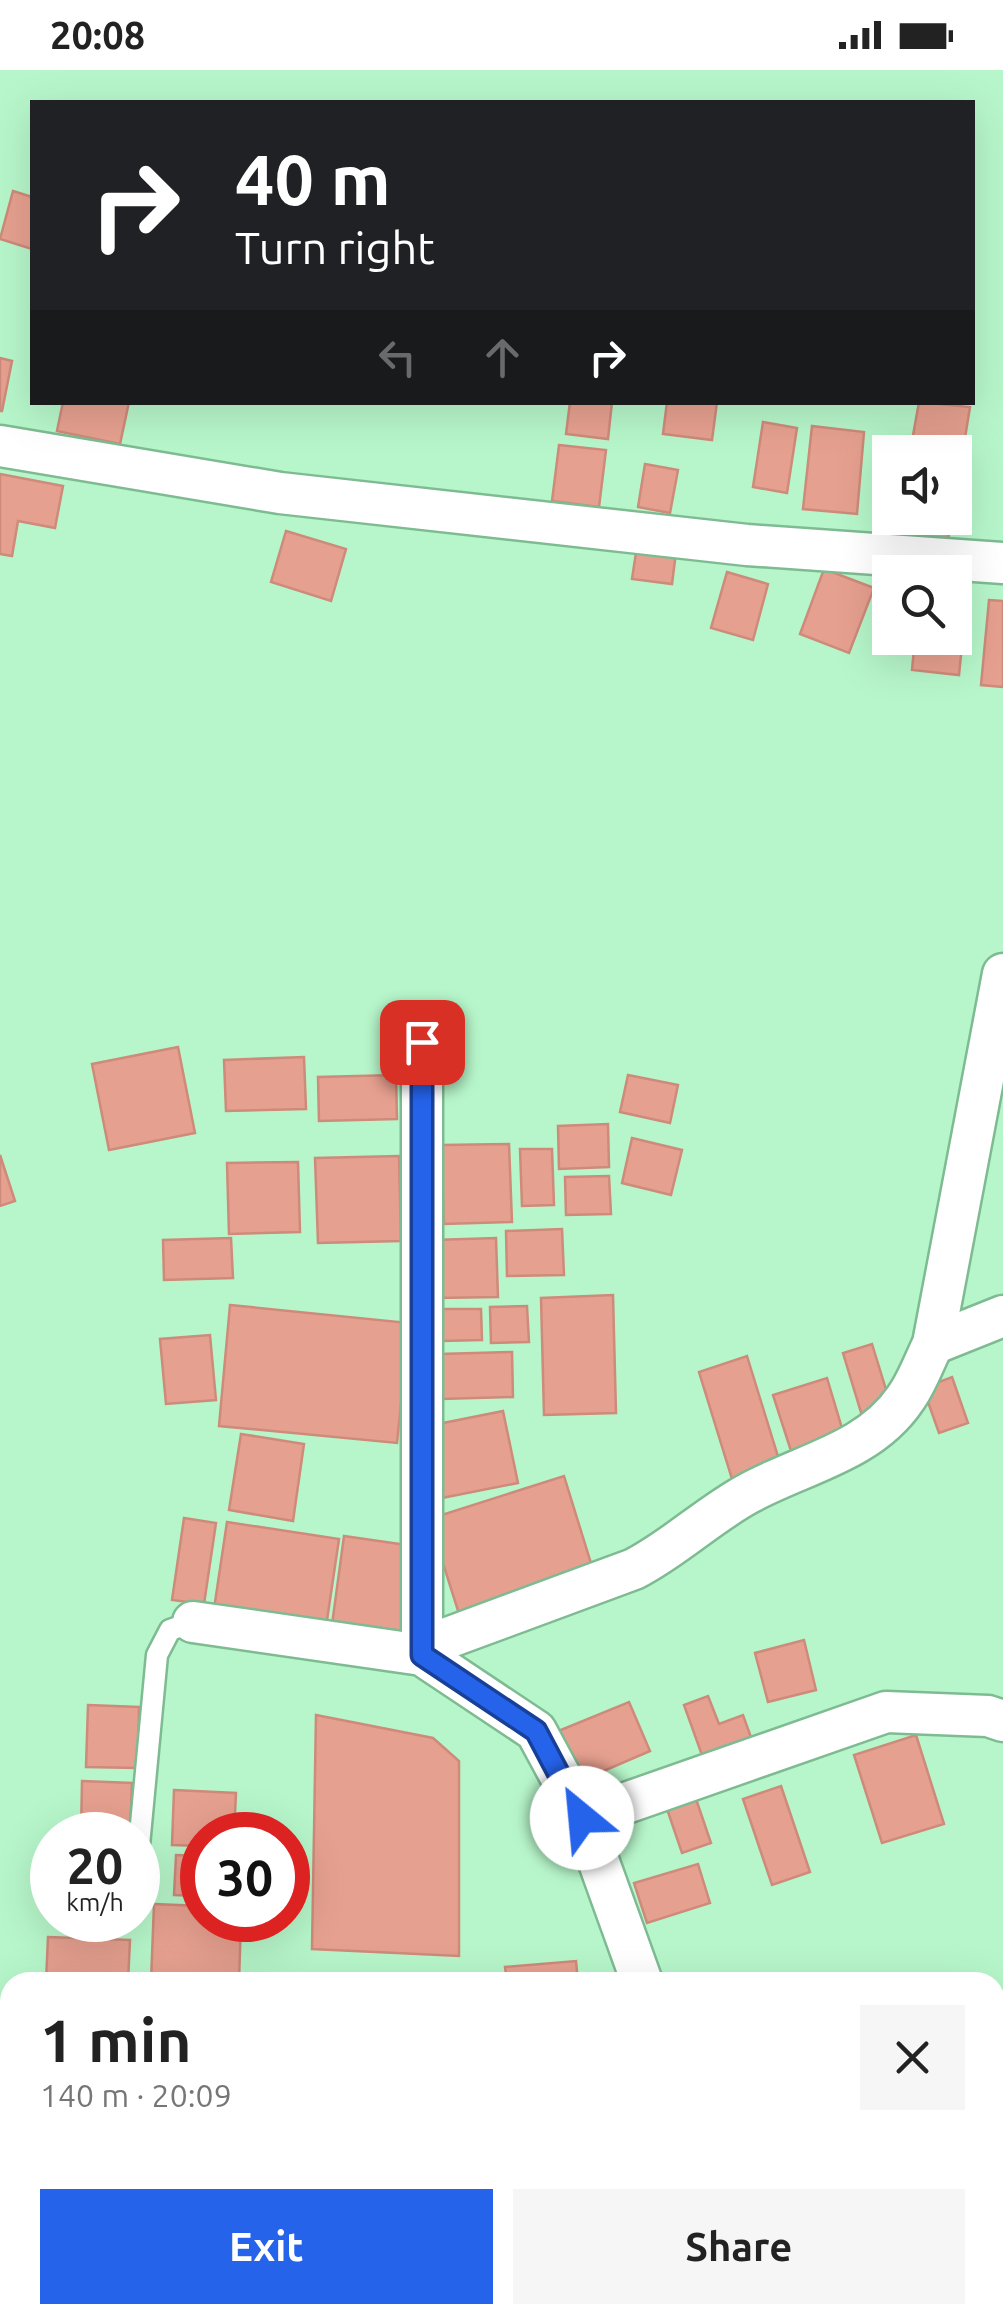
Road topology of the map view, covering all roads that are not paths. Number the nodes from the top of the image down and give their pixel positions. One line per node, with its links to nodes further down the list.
1 (0, 446): 2 (street)
2 (1003, 563)
3 (1003, 974): 6 (street)
4 (422, 1042): 8 (street)
5 (1003, 1316): 6 (street)
6 (933, 1344): 8 (street)
7 (192, 1622): 8 (street); 10 (lane)
8 (422, 1655): 11 (street)
9 (1003, 1721): 11 (street)
10 (142, 1812)
11 (582, 1818): 12 (street)
12 (638, 1972)

